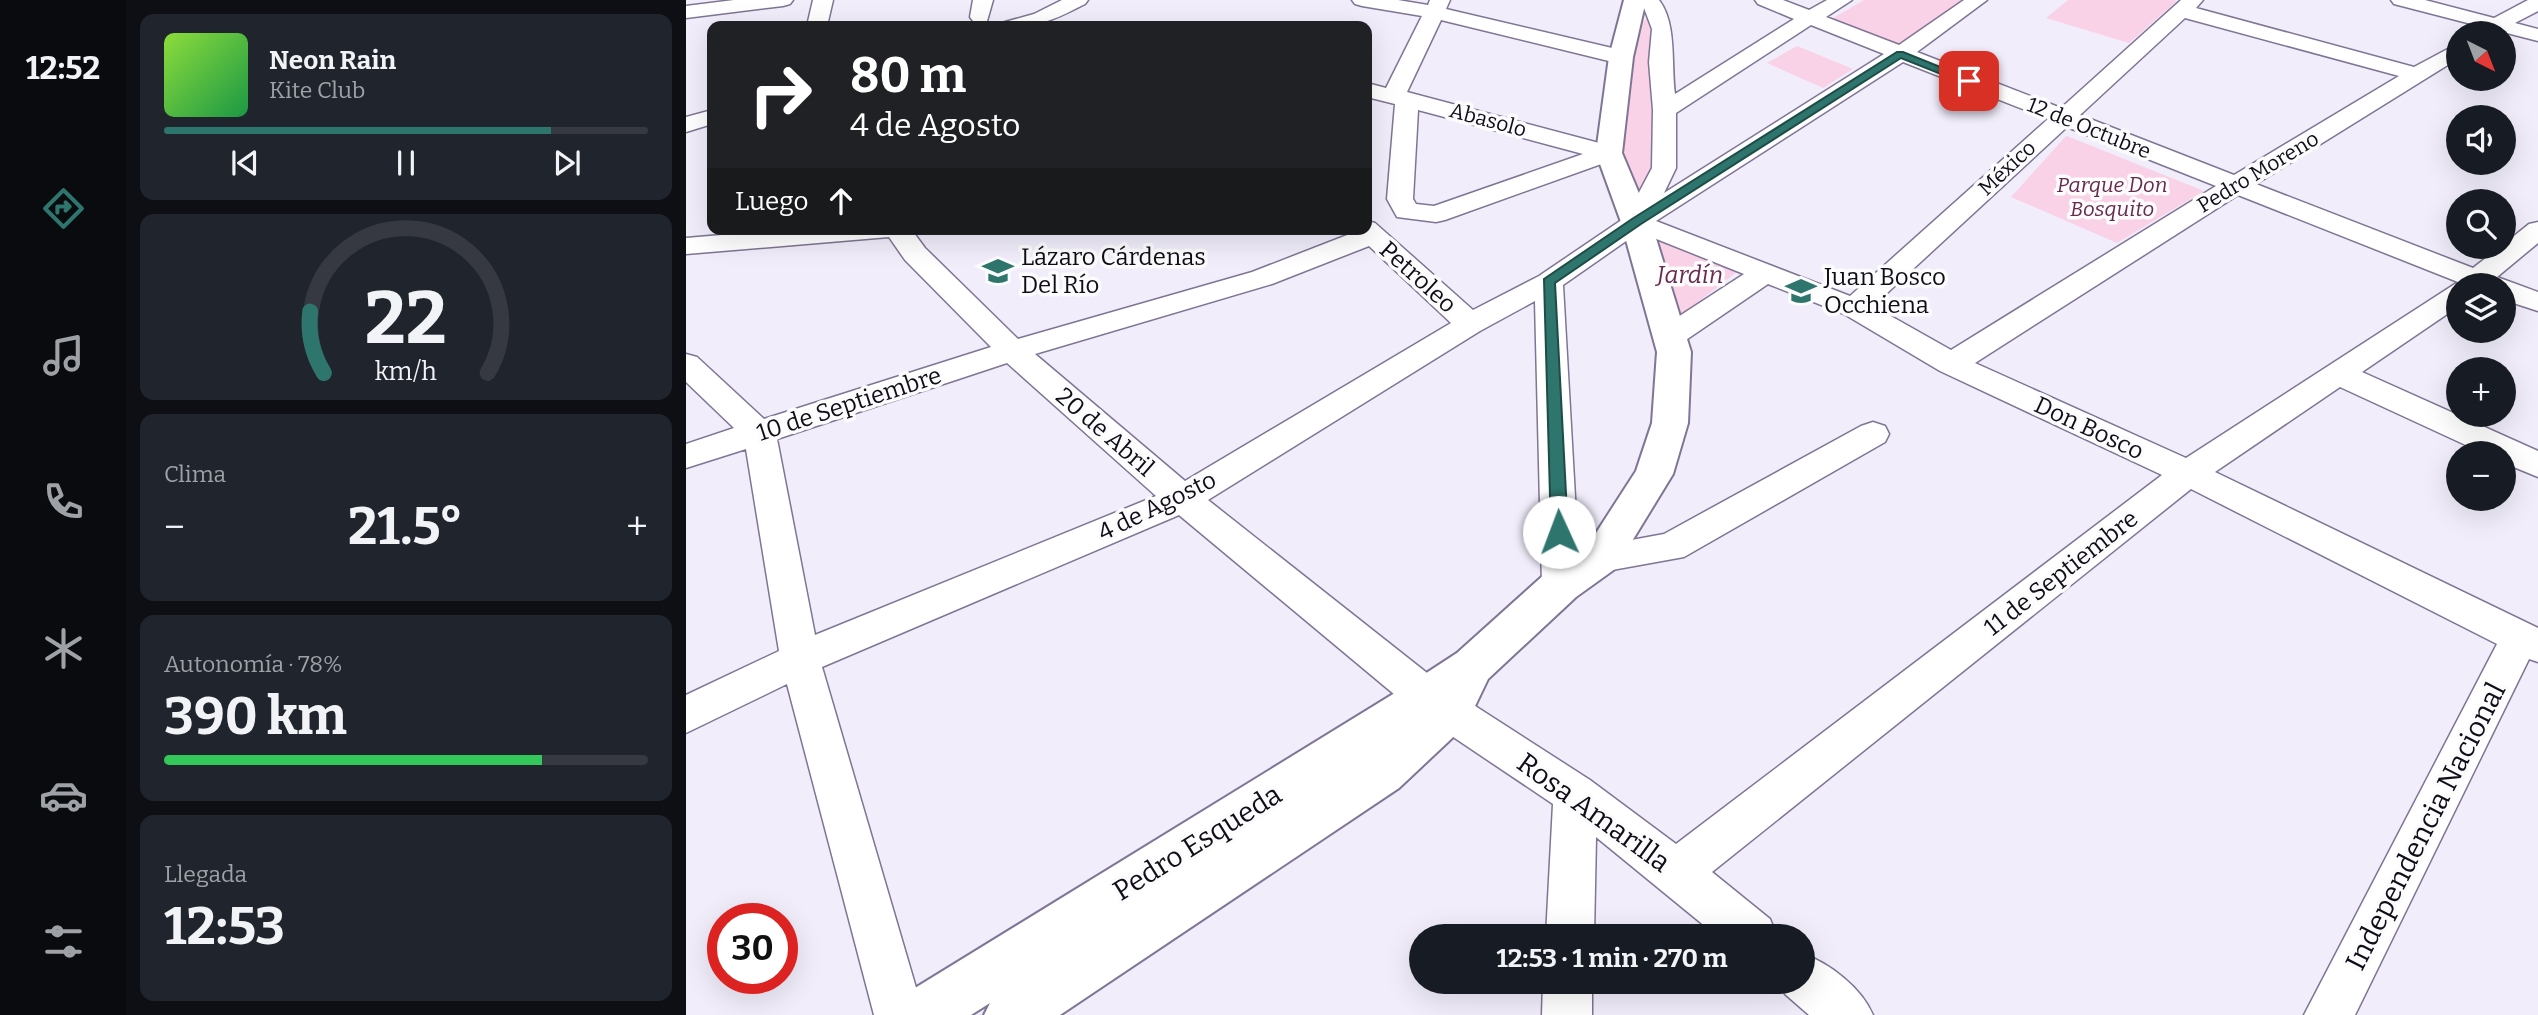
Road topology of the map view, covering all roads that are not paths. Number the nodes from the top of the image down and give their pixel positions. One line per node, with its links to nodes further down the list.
1 (783, 0): 14 (street)
2 (823, 0): 17 (street)
3 (1078, 0): 15 (street)
4 (1362, 0): 12 (street)
5 (1635, 0): 25 (street, Pedro Esqueda)
6 (1647, 0): 30 (street)
7 (1765, 0): 16 (street, 12 de Octubre)
8 (1842, 0): 16 (street)
9 (1977, 0): 24 (street, 4 de Agosto)
10 (2401, 0): 20 (street)
11 (2538, 4): 21 (street)
12 (1436, 6): 25 (street); 29 (street)
13 (2187, 6): 27 (street); 31 (street, México)
14 (686, 12)
15 (1041, 18): 18 (street); 19 (street)
16 (1809, 18): 24 (street, 12 de Octubre); 30 (street)
17 (818, 21)
18 (1030, 21)
19 (1052, 21)
20 (2468, 21)
21 (2504, 21)
22 (2516, 32): 23 (street)
23 (2538, 35)
24 (1900, 54): 31 (street, 12 de Octubre); 36 (street, 4 de Agosto)
25 (1621, 57): 34 (street, Pedro Esqueda)
26 (2446, 57): 27 (street, Pedro Moreno)
27 (2418, 75): 35 (street, Pedro Moreno)
28 (1372, 91): 29 (street, Abasolo)
29 (1401, 97): 34 (street, Abasolo); 34 (street)
30 (1665, 110): 36 (street)
31 (2062, 118): 35 (street, 12 de Octubre); 50 (street, México)
32 (707, 119): 33 (street)
33 (686, 125)
34 (1609, 153): 36 (street, Pedro Esqueda)
35 (2234, 186): 45 (street, 12 de Octubre); 55 (street, Pedro Moreno)
36 (1636, 222): 43 (street, Don Bosco); 46 (street, 4 de Agosto); 52 (street, Pedro Esqueda)
37 (2538, 230): 44 (street, 11 de Septiembre)
38 (822, 235): 42 (street)
39 (901, 235): 53 (street, 20 de Abril)
40 (1362, 235): 53 (street, 10 de Septiembre)
41 (1372, 235): 51 (street, Petroleo)
42 (686, 246)
43 (1765, 273): 50 (street, Don Bosco); 52 (street)
44 (2489, 273)
45 (2446, 274)
46 (1549, 282): 51 (street, 4 de Agosto); 64 (street)
47 (2516, 294): 48 (street)
48 (2538, 302)
49 (2446, 304): 56 (street, 11 de Septiembre)
50 (1854, 308): 55 (street, Don Bosco)
51 (1470, 324): 62 (street, 4 de Agosto)
52 (1669, 337): 63 (street, Pedro Esqueda)
53 (1013, 351): 57 (street, 10 de Septiembre); 62 (street, 20 de Abril)
54 (686, 363): 57 (street)
55 (1951, 364): 61 (street, Don Bosco)
56 (2338, 373): 60 (street); 61 (street, 11 de Septiembre)
57 (760, 434): 59 (street, 10 de Septiembre); 66 (street)
58 (1873, 434): 63 (street)
59 (686, 456)
60 (2538, 465)
61 (2188, 473): 65 (street, Don Bosco); 70 (street, 11 de Septiembre)
62 (1183, 499): 66 (street, 4 de Agosto); 67 (street, 20 de Abril)
63 (1601, 558): 64 (street, Pedro Esqueda)
64 (1561, 585): 67 (street, Pedro Esqueda)
65 (2529, 641): 80 (street, Independencia Nacional)
66 (800, 659): 68 (street, 4 de Agosto); 75 (street)
67 (1439, 704): 69 (street, Rosa Amarilla); 76 (street, Pedro Esqueda); 77 (street, Pedro Esqueda)
68 (686, 715)
69 (1575, 794): 70 (street, Rosa Amarilla); 71 (street)
70 (1676, 872): 72 (street, Rosa Amarilla)
71 (1570, 924)
72 (1739, 924)
73 (1815, 988): 79 (street)
74 (1568, 994): 78 (street)
75 (899, 1015)
76 (921, 1015)
77 (1012, 1015)
78 (1567, 1015)
79 (1848, 1015)
80 (2329, 1015)

